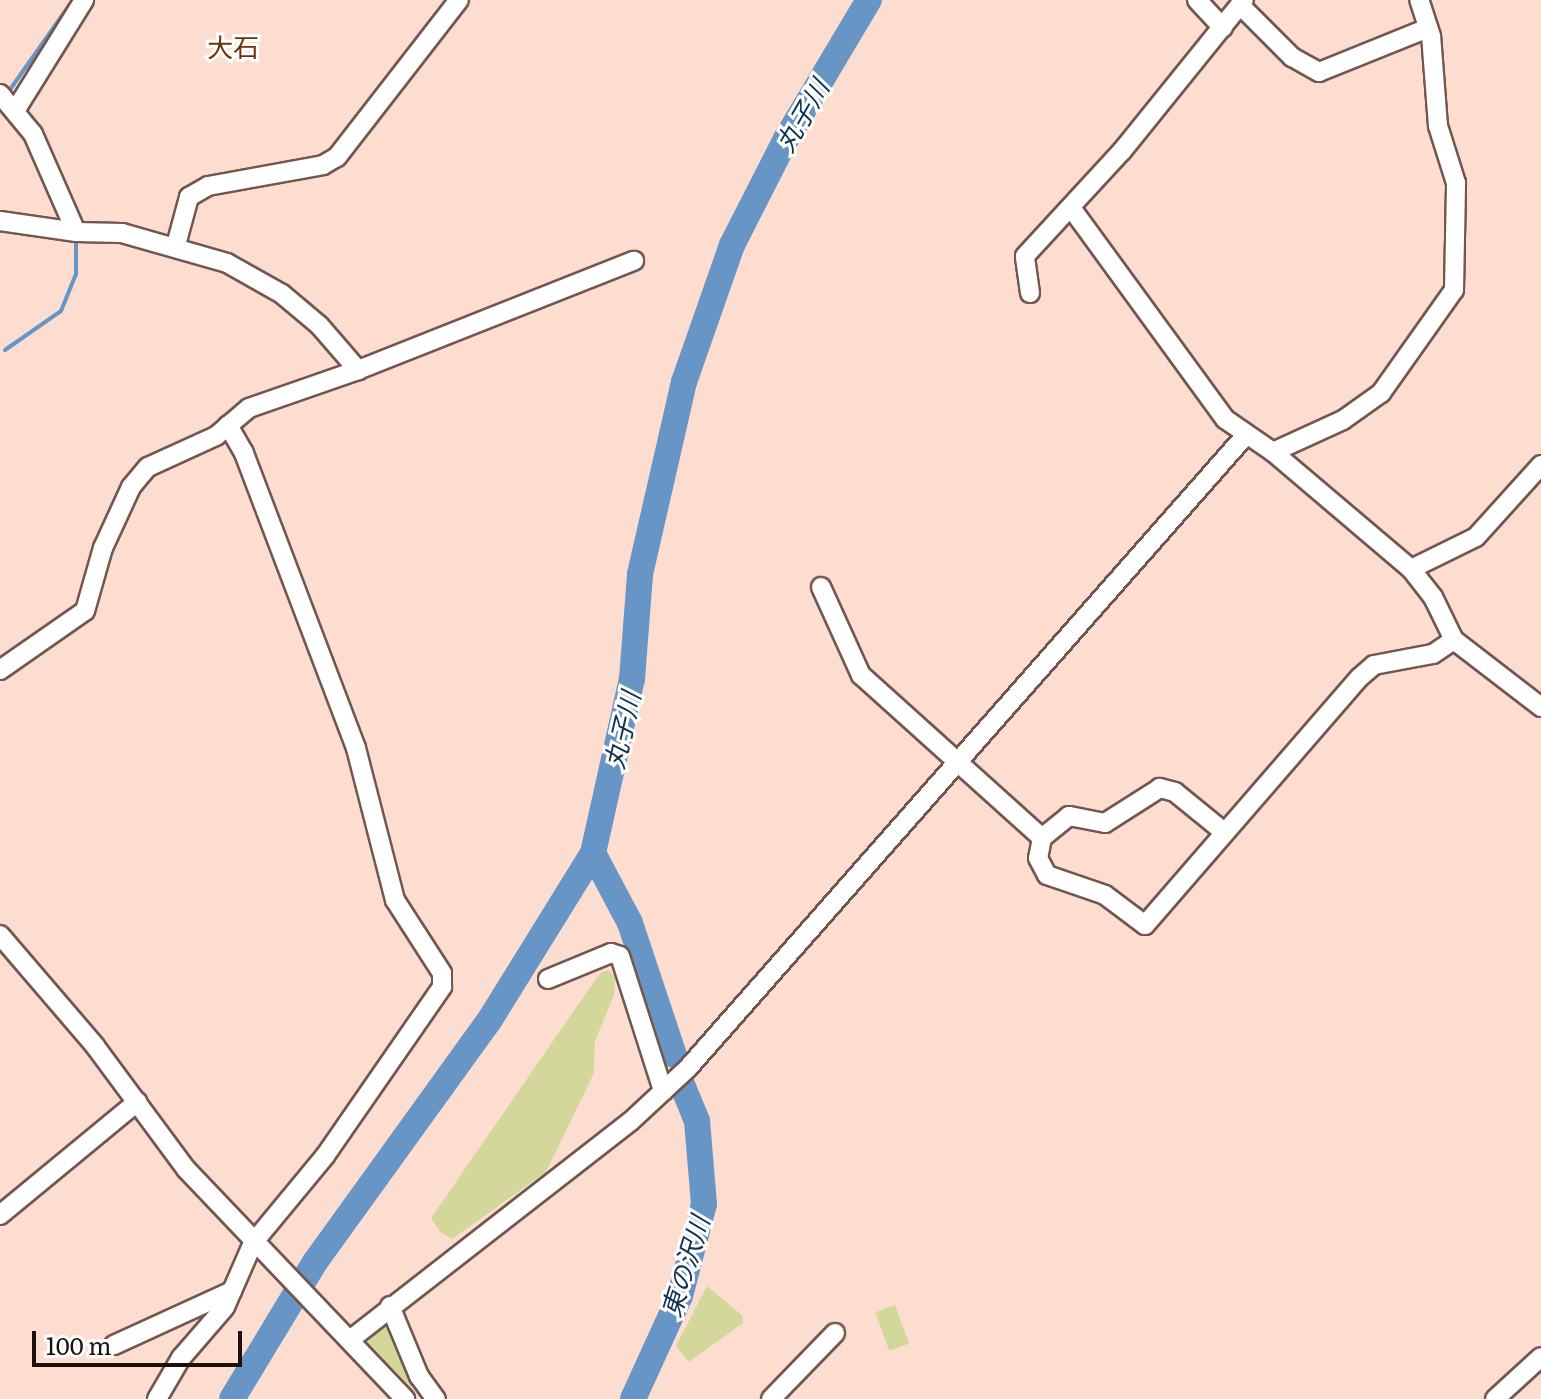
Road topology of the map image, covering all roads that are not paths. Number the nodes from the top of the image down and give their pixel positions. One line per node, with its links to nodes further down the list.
1 (84, 0): 9 (street)
2 (459, 0): 13 (street)
3 (1197, 0): 6 (street)
4 (1419, 0): 7 (street)
5 (1242, 2): 6 (street); 7 (street)
6 (1223, 28): 10 (street)
7 (1428, 28): 19 (street)
8 (0, 94): 9 (street)
9 (15, 111): 12 (street)
10 (1072, 209): 15 (street); 18 (street)
11 (0, 221): 12 (street)
12 (76, 232): 13 (street)
13 (176, 245): 16 (street)
14 (634, 261): 16 (street)
15 (1030, 293)
16 (358, 370): 17 (street)
17 (228, 425): 24 (street); 34 (street)
18 (1245, 436): 19 (street); 26 (street)
19 (1273, 452): 21 (street)
20 (1541, 465): 21 (street)
21 (1411, 569): 23 (street)
22 (821, 587): 26 (street)
23 (1454, 640): 25 (street); 27 (street)
24 (0, 670)
25 (1541, 707)
26 (956, 763): 28 (street); 31 (street)
27 (1224, 832): 28 (street); 28 (street)
28 (1042, 838)
29 (0, 935): 32 (street)
30 (548, 979): 31 (street)
31 (663, 1091): 36 (street)
32 (137, 1102): 33 (street); 34 (street)
33 (0, 1215)
34 (253, 1243): 35 (street); 38 (street)
35 (232, 1291): 39 (street); 41 (street)
36 (390, 1306): 38 (street); 43 (street)
37 (835, 1333): 44 (street)
38 (346, 1334): 42 (street)
39 (114, 1345)
40 (1541, 1357): 45 (street)
41 (157, 1399)
42 (405, 1399)
43 (436, 1399)
44 (771, 1399)
45 (1495, 1399)

